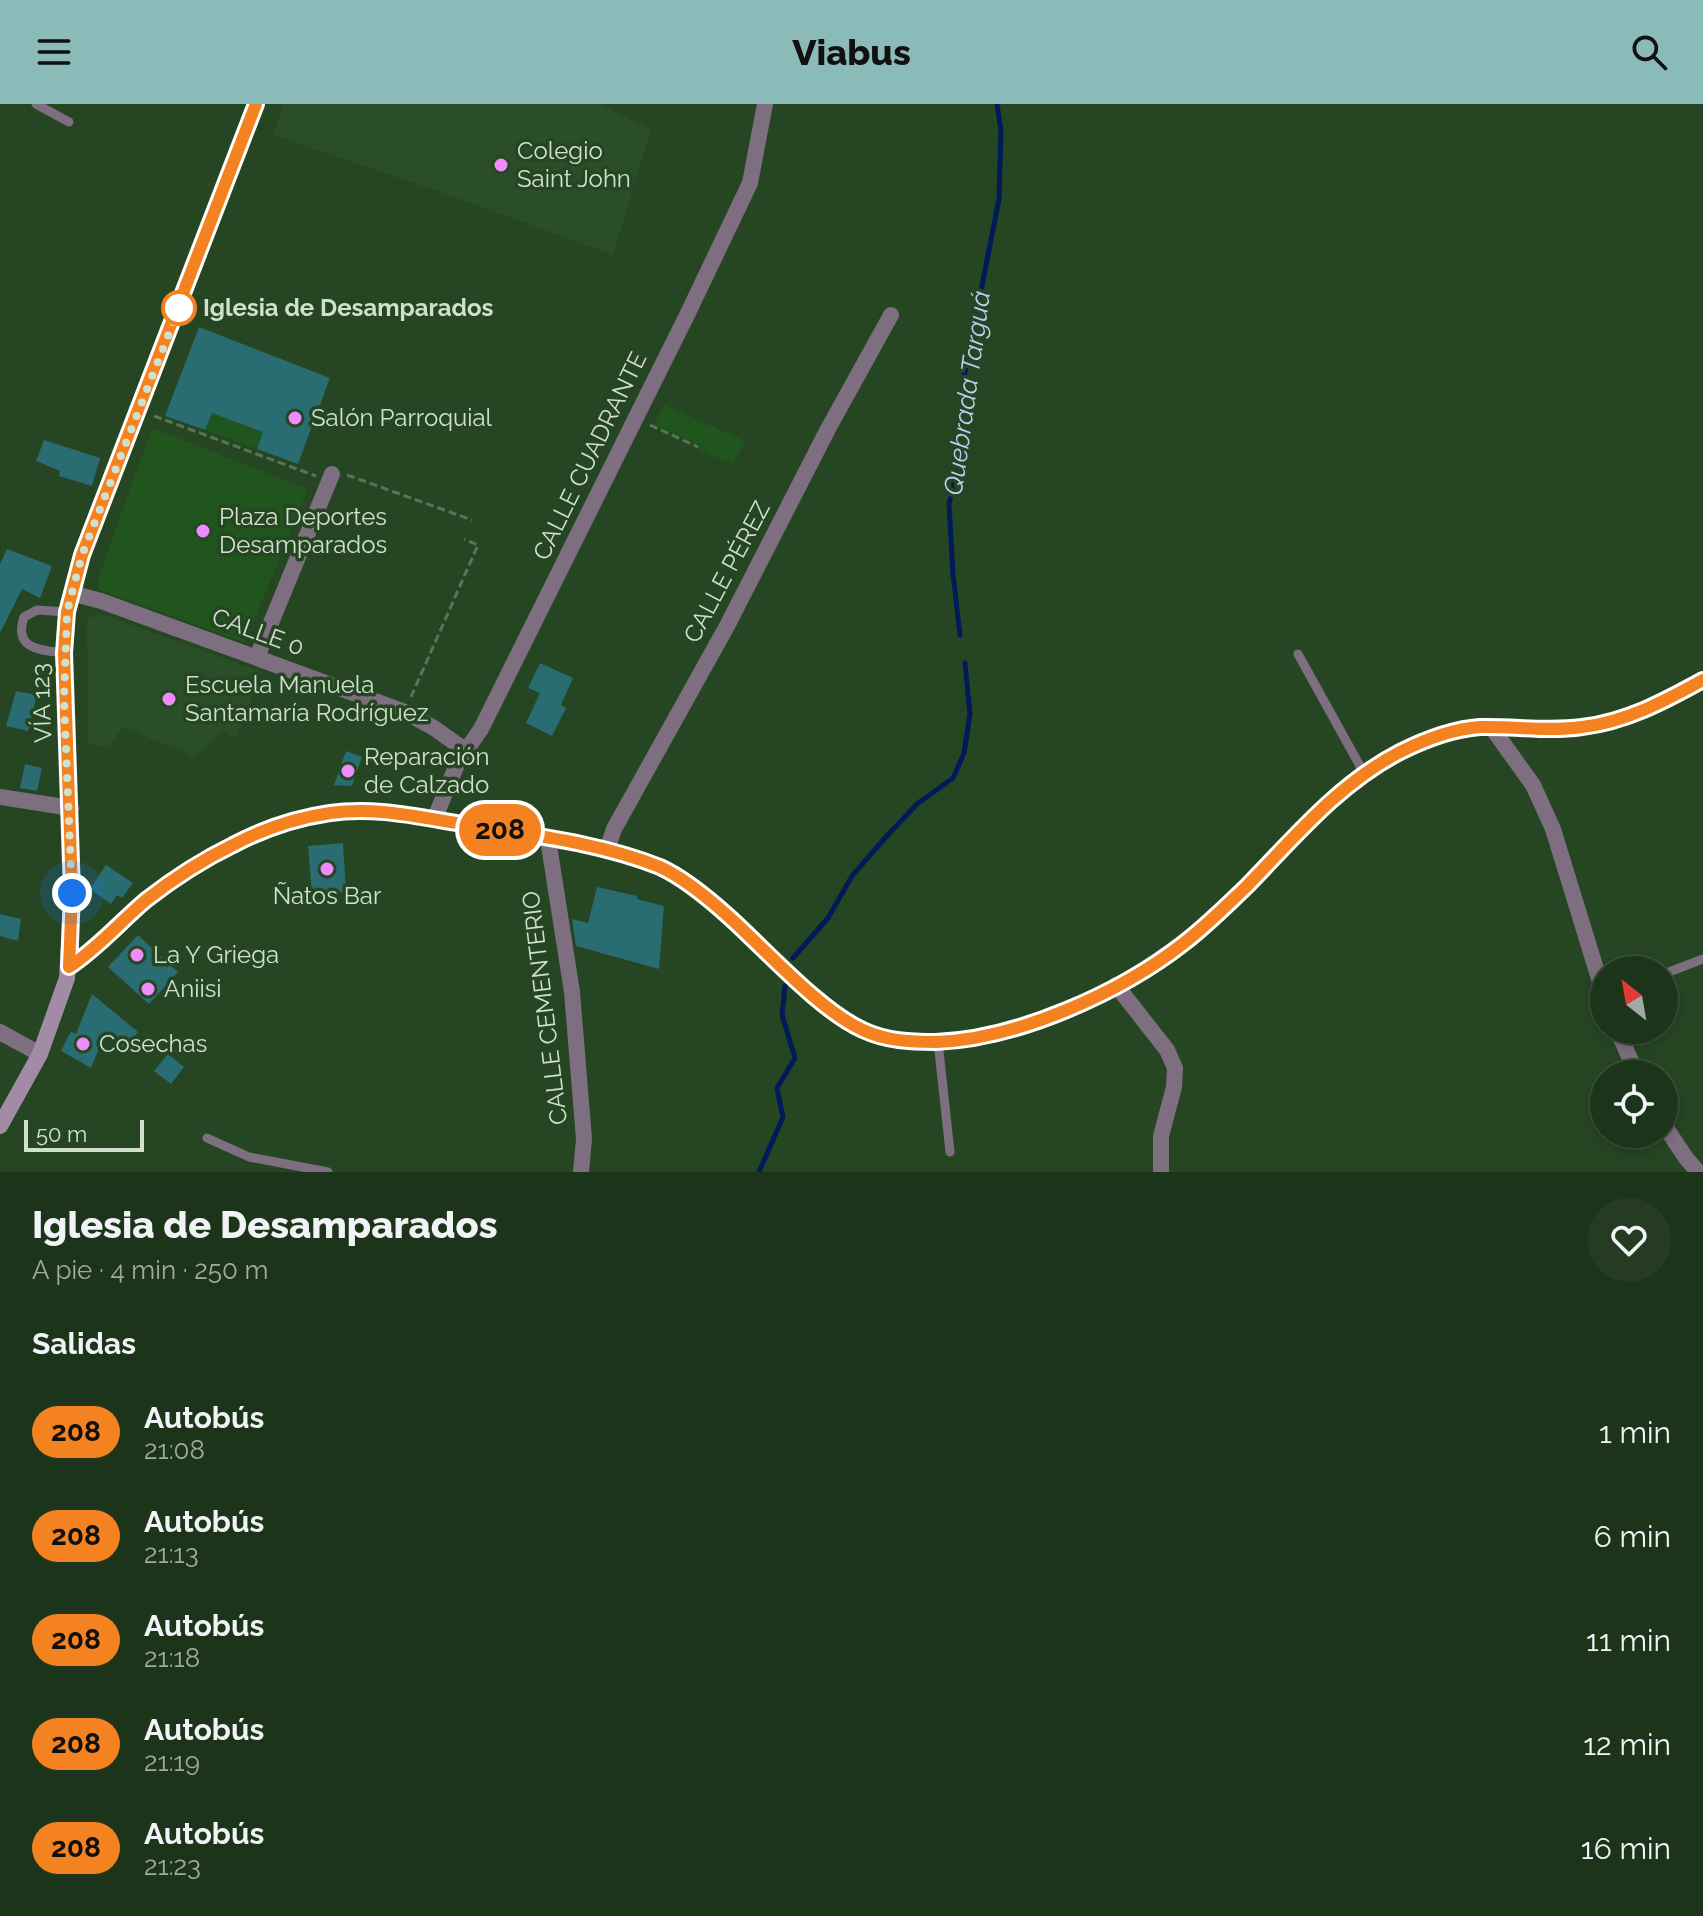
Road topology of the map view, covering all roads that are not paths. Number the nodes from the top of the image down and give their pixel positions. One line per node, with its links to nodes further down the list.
1 (36, 104): 4 (lane)
2 (256, 104): 7 (main road, VÍA 123)
3 (765, 104): 14 (street, CALLE CUADRANTE)
4 (69, 122)
5 (891, 315): 20 (street, CALLE PÉREZ)
6 (330, 478): 11 (street)
7 (71, 593): 8 (main road, VÍA 123); 11 (street, CALLE 0)
8 (67, 612): 9 (main road, VÍA 123); 9 (lane)
9 (64, 653): 17 (main road, VÍA 123)
10 (1298, 654): 15 (lane)
11 (257, 657): 14 (street, CALLE 0)
12 (1703, 680): 13 (street)
13 (1492, 728): 15 (street); 21 (street)
14 (465, 750): 18 (street, CALLE CUADRANTE)
15 (1365, 775): 25 (street)
16 (0, 797): 17 (street)
17 (71, 808): 23 (main road, VÍA 123)
18 (434, 820): 19 (street); 23 (street)
19 (548, 839): 20 (street); 34 (street, CALLE CEMENTERIO)
20 (607, 850): 27 (street)
21 (1592, 956)
22 (1703, 959): 24 (lane)
23 (69, 967): 28 (main road, VÍA 123)
24 (1678, 969)
25 (1116, 985): 27 (street); 35 (street)
26 (0, 1032): 28 (street)
27 (938, 1042): 32 (lane)
28 (40, 1054): 29 (main road, VÍA 123)
29 (0, 1126)
30 (207, 1138): 33 (lane)
31 (1678, 1146): 36 (street)
32 (950, 1152)
33 (328, 1172)
34 (581, 1172)
35 (1161, 1172)
36 (1698, 1172)

